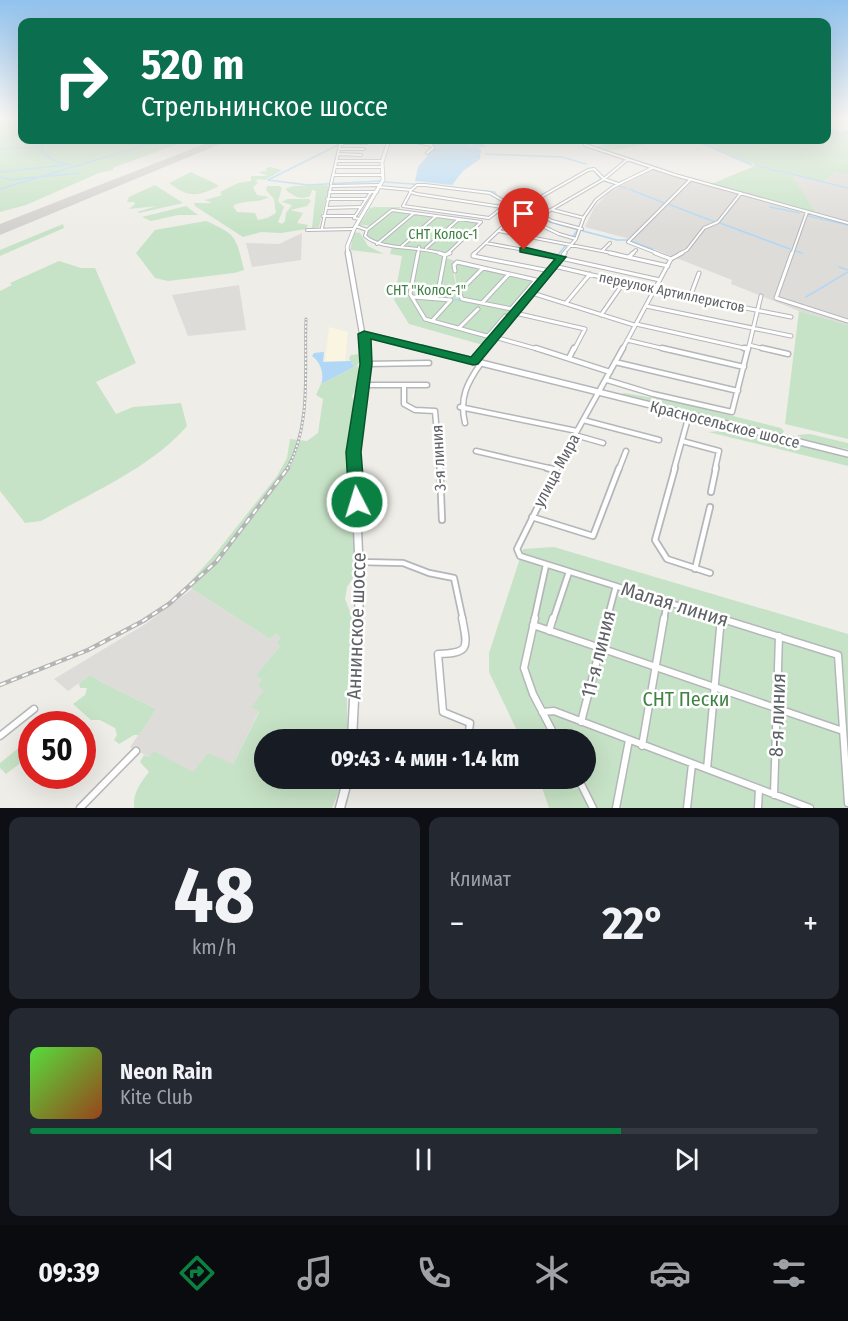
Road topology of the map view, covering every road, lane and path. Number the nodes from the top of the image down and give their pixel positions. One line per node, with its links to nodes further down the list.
1 (338, 154): 7 (street)
2 (354, 155): 3 (street)
3 (361, 155)
4 (384, 155): 8 (main road)
5 (615, 155): 6 (street)
6 (628, 159): 11 (street); 14 (street)
7 (337, 161): 8 (street); 10 (street)
8 (382, 161): 9 (main road)
9 (382, 167): 10 (street); 13 (main road)
10 (335, 168): 12 (street)
11 (653, 168): 15 (street); 18 (street)
12 (333, 175): 13 (street); 17 (street)
13 (383, 175): 19 (main road)
14 (604, 179): 18 (street); 30 (street); 34 (street)
15 (690, 179): 24 (street); 61 (street)
16 (351, 182): 17 (street)
17 (331, 184): 19 (street); 21 (street)
18 (619, 184): 38 (street)
19 (380, 186): 20 (street); 23 (main road)
20 (410, 191): 29 (street); 29 (street); 29 (street)
21 (329, 192): 22 (street); 26 (street)
22 (371, 192): 23 (street); 25 (street)
23 (376, 192): 39 (main road)
24 (741, 193): 31 (street); 61 (street)
25 (366, 199): 26 (street); 27 (street)
26 (327, 200): 28 (street)
27 (361, 207): 28 (street); 36 (street)
28 (326, 208): 35 (street)
29 (503, 208): 33 (street)
30 (553, 210): 34 (street); 38 (street)
31 (807, 212): 41 (street); 88 (street)
32 (414, 213): 37 (street); 46 (street); 51 (street)
33 (516, 214): 47 (street); 48 (street)
34 (542, 215): 44 (street)
35 (323, 216): 36 (street); 43 (street)
36 (355, 216): 39 (street)
37 (437, 216): 40 (street); 53 (street)
38 (584, 218): 44 (street)
39 (360, 219): 42 (main road)
40 (459, 219): 55 (street); 58 (street)
41 (848, 223)
42 (355, 227): 43 (street); 46 (street); 93 (main road)
43 (322, 228): 45 (street)
44 (582, 229): 48 (street)
45 (307, 230)
46 (367, 230): 51 (street)
47 (499, 231): 49 (street); 52 (street)
48 (576, 239): 52 (street)
49 (486, 243): 59 (street); 66 (street)
50 (610, 243): 57 (street)
51 (377, 244): 53 (street)
52 (572, 244): 57 (street); 59 (street)
53 (402, 246): 54 (street)
54 (419, 248): 55 (street); 75 (street)
55 (426, 248): 58 (street)
56 (636, 250): 60 (street)
57 (602, 251): 60 (street)
58 (445, 255): 76 (street)
59 (561, 257): 62 (street); 70 (street)
60 (629, 257): 63 (street)
61 (671, 259): 63 (street)
62 (554, 266): 66 (street); 69 (street, переулок Артиллеристов)
63 (668, 266): 70 (street)
64 (482, 269): 65 (street); 68 (street); 79 (street)
65 (455, 271)
66 (550, 271): 73 (street)
67 (699, 273): 77 (street)
68 (509, 274): 79 (street); 82 (street)
69 (590, 274): 71 (street, переулок Артиллеристов); 78 (street)
70 (660, 280): 72 (street)
71 (624, 282): 72 (street, переулок Артиллеристов); 85 (street)
72 (656, 290): 77 (street, переулок Артиллеристов); 80 (street)
73 (532, 293): 78 (street); 84 (street)
74 (761, 296): 83 (street)
75 (412, 297): 76 (street); 89 (street)
76 (437, 297): 89 (street)
77 (690, 297): 83 (street, переулок Артиллеристов)
78 (566, 303): 85 (street)
79 (482, 304): 82 (street)
80 (646, 306): 90 (street); 92 (street)
81 (478, 309): 91 (street)
82 (511, 309): 84 (street)
83 (757, 310): 87 (street, переулок Артиллеристов); 92 (street)
84 (516, 311): 96 (street); 100 (street)
85 (601, 315): 90 (street)
86 (505, 316): 94 (street)
87 (791, 317)
88 (848, 321)
89 (432, 322): 91 (street)
90 (635, 325): 97 (street); 98 (street)
91 (458, 328): 94 (street)
92 (752, 328): 95 (street); 98 (street)
93 (364, 334): 101 (main road); 105 (main road, Аннинское шоссе)
94 (488, 336): 96 (street)
95 (790, 336)
96 (494, 338): 100 (street); 101 (street)
97 (627, 340): 102 (street); 106 (street)
98 (748, 347): 99 (street); 106 (street)
99 (788, 354)
100 (569, 358): 107 (street)
101 (473, 361): 104 (main road)
102 (615, 362): 107 (street); 112 (street)
103 (429, 363): 105 (street)
104 (481, 363): 113 (main road); 114 (street)
105 (366, 364): 109 (main road, Аннинское шоссе)
106 (744, 367): 112 (street)
107 (610, 372): 108 (street, улица Мира)
108 (607, 380): 112 (street); 113 (street, улица Мира)
109 (364, 385): 110 (street); 131 (main road, Аннинское шоссе)
110 (404, 385): 111 (street); 129 (street, 3-я линия)
111 (427, 385)
112 (738, 391)
113 (601, 393): 115 (main road, Красносельское шоссе); 116 (street, улица Мира)
114 (460, 407): 117 (street); 118 (street)
115 (689, 415): 120 (street); 124 (main road, Красносельское шоссе)
116 (583, 420): 118 (street, улица Мира); 119 (street)
117 (465, 423)
118 (576, 433): 121 (street); 125 (street, улица Мира)
119 (659, 440)
120 (682, 441): 126 (street); 133 (street)
121 (603, 443)
122 (476, 451): 125 (street)
123 (626, 452): 128 (street)
124 (848, 454)
125 (556, 470): 128 (street, улица Мира)
126 (711, 492)
127 (710, 507): 133 (street)
128 (531, 517): 130 (street, улица Мира)
129 (442, 520)
130 (517, 549): 132 (street, Малая линия)
131 (359, 562): 149 (main road, Аннинское шоссе); 150 (street)
132 (546, 565): 134 (street, Малая линия); 139 (street)
133 (695, 569): 135 (street)
134 (569, 572): 136 (street, Малая линия); 140 (street)
135 (710, 573)
136 (616, 586): 137 (street, Малая линия); 142 (street, 11-я линия)
137 (667, 602): 138 (street, Малая линия); 143 (street)
138 (721, 618): 141 (street, Малая линия); 144 (street)
139 (533, 625): 140 (street); 147 (street)
140 (549, 631): 142 (street)
141 (779, 636): 145 (street, 8-я линия); 152 (street, Малая линия)
142 (600, 648): 143 (street); 148 (street, 11-я линия)
143 (656, 667): 144 (street); 155 (street)
144 (714, 687): 145 (street); 158 (street)
145 (777, 708): 152 (street); 162 (street, 8-я линия)
146 (34, 709): 153 (street)
147 (542, 712): 148 (street); 151 (street)
148 (581, 722): 154 (street)
149 (353, 729)
150 (469, 729)
151 (551, 729)
152 (843, 730): 163 (street)
153 (0, 736)
154 (629, 740): 155 (street); 167 (street)
155 (642, 746): 157 (street)
156 (136, 751): 164 (street)
157 (692, 764): 158 (street); 168 (street)
158 (707, 769): 161 (street)
159 (345, 789): 165 (main road)
160 (584, 789): 166 (street)
161 (759, 789): 162 (street); 169 (street)
162 (774, 795): 170 (street)
163 (848, 803)
164 (80, 808)
165 (340, 808)
166 (593, 808)
167 (616, 808)
168 (687, 808)
169 (758, 808)
170 (810, 808)

